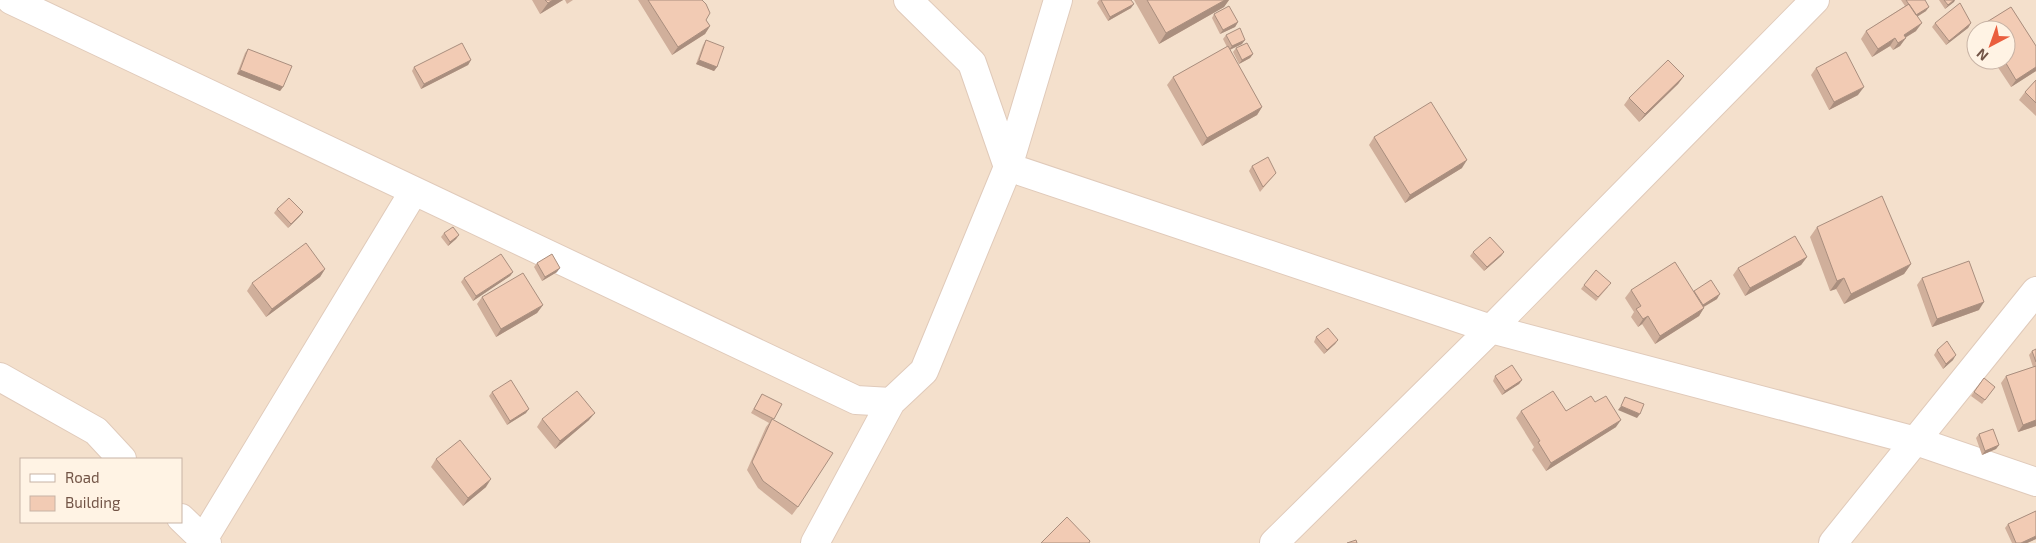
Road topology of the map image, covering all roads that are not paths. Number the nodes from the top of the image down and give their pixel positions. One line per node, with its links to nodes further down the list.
1 (11, 0): 6 (street)
2 (908, 0): 5 (street)
3 (1058, 0): 5 (street)
4 (1815, 0): 8 (street)
5 (1008, 166): 8 (street); 10 (street)
6 (414, 191): 10 (street); 15 (street)
7 (2036, 291): 11 (street)
8 (1491, 329): 11 (street); 17 (street)
9 (0, 377): 12 (street)
10 (891, 402): 16 (street)
11 (1916, 441): 13 (street); 18 (street)
12 (121, 458)
13 (2036, 482)
14 (182, 519): 15 (street)
15 (204, 542)
16 (815, 543)
17 (1274, 543)
18 (1833, 543)

